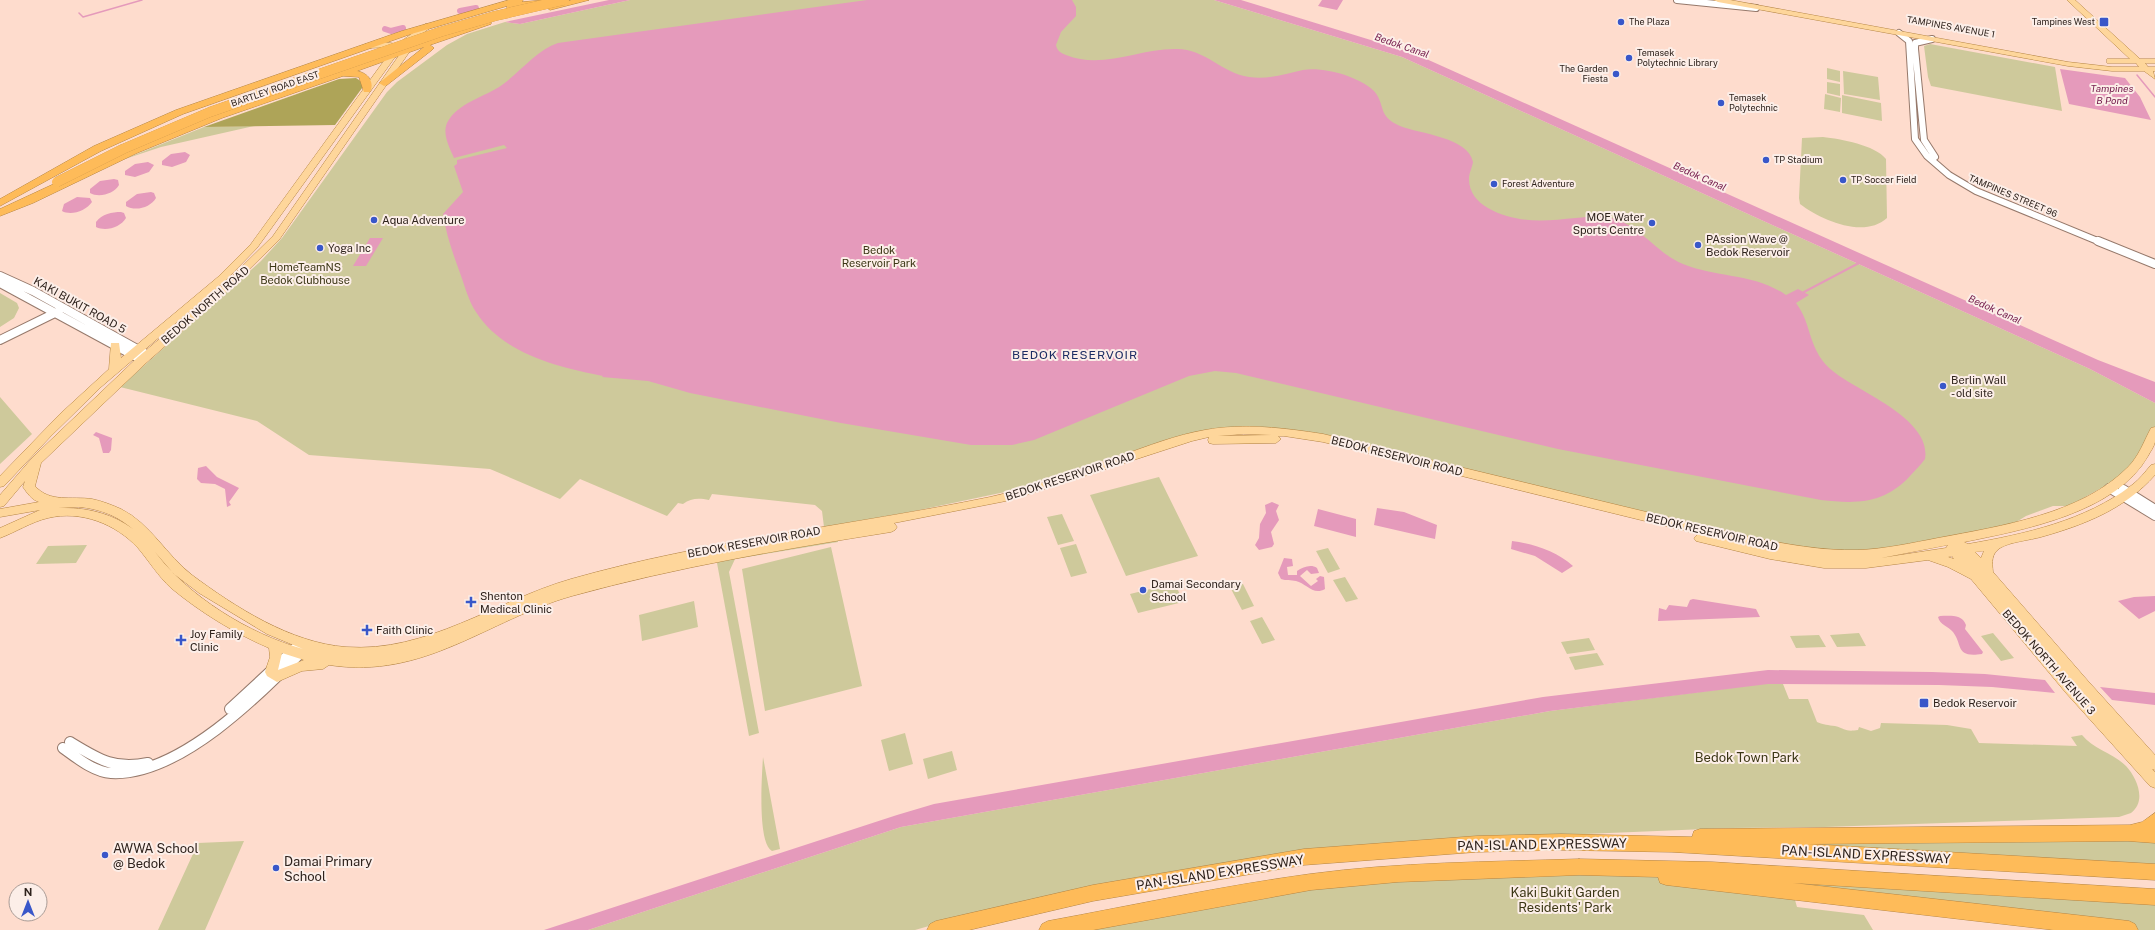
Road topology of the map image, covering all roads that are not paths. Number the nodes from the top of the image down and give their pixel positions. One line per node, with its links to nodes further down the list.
1 (519, 0): 13 (highway)
2 (541, 0): 28 (highway, BARTLEY ROAD EAST)
3 (564, 0): 30 (highway, BARTLEY ROAD EAST, bridge)
4 (585, 0): 15 (highway)
5 (1676, 0): 11 (street, TAMPINES AVENUE 1)
6 (1718, 0): 11 (main road, TAMPINES AVENUE 1)
7 (1744, 0): 10 (main road, TAMPINES AVENUE 1)
8 (2071, 0): 22 (main road)
9 (2081, 0): 23 (main road)
10 (1781, 7): 12 (main road); 14 (main road, TAMPINES AVENUE 1)
11 (1766, 9): 12 (main road, TAMPINES AVENUE 1)
12 (1792, 14): 14 (main road, TAMPINES AVENUE 1)
13 (434, 23): 18 (highway); 19 (main road, BEDOK NORTH ROAD)
14 (1886, 28): 16 (main road, TAMPINES AVENUE 1); 20 (main road, TAMPINES AVENUE 1)
15 (463, 31): 19 (highway); 26 (highway)
16 (1899, 33): 17 (main road, TAMPINES AVENUE 1); 34 (street, TAMPINES STREET 96)
17 (1932, 39): 20 (main road, TAMPINES AVENUE 1); 33 (street, TAMPINES STREET 96)
18 (368, 46): 19 (main road); 28 (highway)
19 (402, 49): 21 (highway); 26 (main road, BEDOK NORTH ROAD)
20 (2026, 53): 22 (main road, TAMPINES AVENUE 1); 23 (main road, TAMPINES AVENUE 1)
21 (392, 56): 25 (highway); 27 (main road, BEDOK NORTH ROAD)
22 (2139, 61): 23 (main road)
23 (2153, 64): 24 (main road)
24 (2155, 77)
25 (329, 78): 27 (highway); 30 (highway)
26 (384, 83): 31 (main road, BEDOK NORTH ROAD)
27 (367, 90): 32 (main road, BEDOK NORTH ROAD)
28 (72, 163): 29 (highway, BARTLEY ROAD EAST)
29 (0, 203)
30 (0, 213)
31 (287, 221): 32 (main road); 41 (main road, BEDOK NORTH ROAD)
32 (268, 230): 41 (main road, BEDOK NORTH ROAD)
33 (2155, 259)
34 (2155, 264)
35 (0, 276): 37 (street, KAKI BUKIT ROAD 5)
36 (0, 283): 37 (street, KAKI BUKIT ROAD 5)
37 (58, 310): 38 (street); 39 (street); 40 (street, KAKI BUKIT ROAD 5); 41 (street, KAKI BUKIT ROAD 5)
38 (0, 334)
39 (0, 340)
40 (115, 345): 41 (street, KAKI BUKIT ROAD 5); 42 (main road)
41 (140, 355): 42 (main road, BEDOK NORTH ROAD); 44 (main road, BEDOK NORTH ROAD)
42 (113, 372): 46 (main road, BEDOK NORTH ROAD)
43 (2155, 432): 47 (main road, BEDOK RESERVOIR ROAD)
44 (37, 460): 49 (main road, BEDOK NORTH ROAD); 50 (main road)
45 (2155, 468): 48 (main road, BEDOK RESERVOIR ROAD)
46 (0, 483)
47 (2112, 486): 48 (street); 59 (main road, BEDOK RESERVOIR ROAD)
48 (2126, 495): 51 (street); 54 (street); 60 (main road, BEDOK RESERVOIR ROAD)
49 (0, 503)
50 (77, 503): 52 (main road, BEDOK RESERVOIR ROAD); 65 (main road, BEDOK RESERVOIR ROAD)
51 (2155, 509)
52 (0, 513)
53 (48, 513): 55 (main road, BEDOK RESERVOIR ROAD); 57 (main road); 64 (main road, BEDOK RESERVOIR ROAD)
54 (2155, 516)
55 (0, 521)
56 (1692, 528): 58 (main road); 59 (main road, BEDOK RESERVOIR ROAD); 65 (main road, BEDOK RESERVOIR ROAD)
57 (0, 533)
58 (1702, 538): 62 (main road, BEDOK RESERVOIR ROAD); 66 (main road, BEDOK RESERVOIR ROAD)
59 (1952, 540): 61 (main road, BEDOK NORTH AVENUE 3)
60 (1997, 544): 61 (main road, BEDOK RESERVOIR ROAD); 63 (main road)
61 (1960, 550): 62 (main road, BEDOK RESERVOIR ROAD); 63 (main road, BEDOK NORTH AVENUE 3)
62 (1928, 556): 63 (main road)
63 (1984, 577): 68 (main road, BEDOK NORTH AVENUE 3); 69 (main road, BEDOK NORTH AVENUE 3)
64 (275, 644): 65 (main road, BEDOK RESERVOIR ROAD); 67 (main road)
65 (299, 649): 66 (main road, BEDOK RESERVOIR ROAD); 67 (street)
66 (349, 662): 67 (main road)
67 (274, 674): 67 (street)
68 (2155, 764)
69 (2155, 782)
70 (2155, 821): 71 (highway)
71 (2128, 833): 72 (highway); 73 (highway)
72 (2155, 835)
73 (1672, 844): 75 (highway, PAN-ISLAND EXPRESSWAY); 77 (highway, PAN-ISLAND EXPRESSWAY)
74 (1579, 867): 76 (highway, PAN-ISLAND EXPRESSWAY); 78 (highway, PAN-ISLAND EXPRESSWAY); 79 (highway)
75 (2155, 872)
76 (2155, 897)
77 (936, 930)
78 (1048, 930)
79 (2129, 930)

